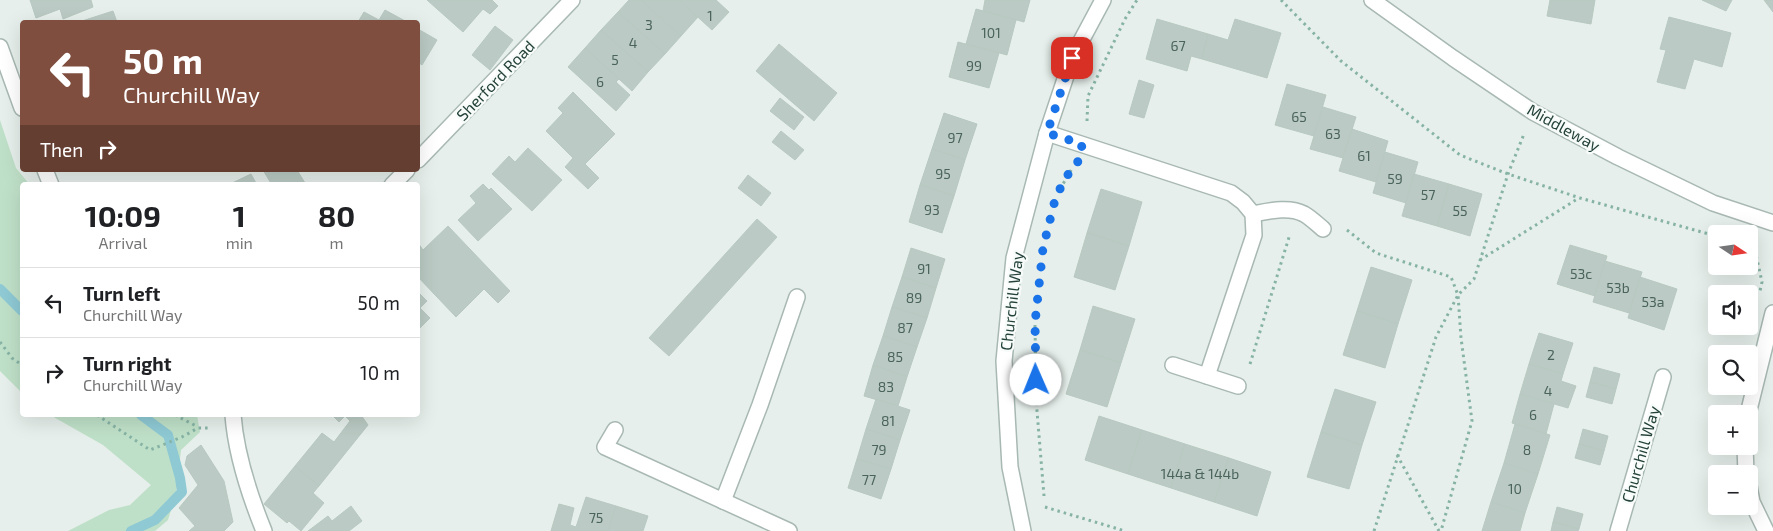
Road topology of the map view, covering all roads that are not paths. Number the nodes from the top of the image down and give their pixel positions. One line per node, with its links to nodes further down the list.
1 (572, 0): 7 (street, Sherford Road)
2 (1103, 0): 6 (street, Churchill Way)
3 (1372, 0): 11 (street, Middleway)
4 (0, 46): 5 (street)
5 (20, 102)
6 (1047, 133): 10 (street); 26 (street, Churchill Way)
7 (420, 158)
8 (405, 172): 9 (street)
9 (395, 182)
10 (1253, 214): 12 (street); 16 (street)
11 (1773, 223)
12 (1323, 229)
13 (797, 297): 22 (street)
14 (1773, 314): 19 (street)
15 (1173, 365): 16 (street)
16 (1207, 376): 18 (street)
17 (1663, 378): 27 (street, Churchill Way)
18 (1238, 386)
19 (1750, 405)
20 (233, 417): 24 (street)
21 (615, 430): 22 (street)
22 (723, 501): 25 (street)
23 (1758, 514): 28 (street)
24 (264, 531)
25 (789, 531)
26 (1023, 531)
27 (1618, 531)
28 (1766, 531)

